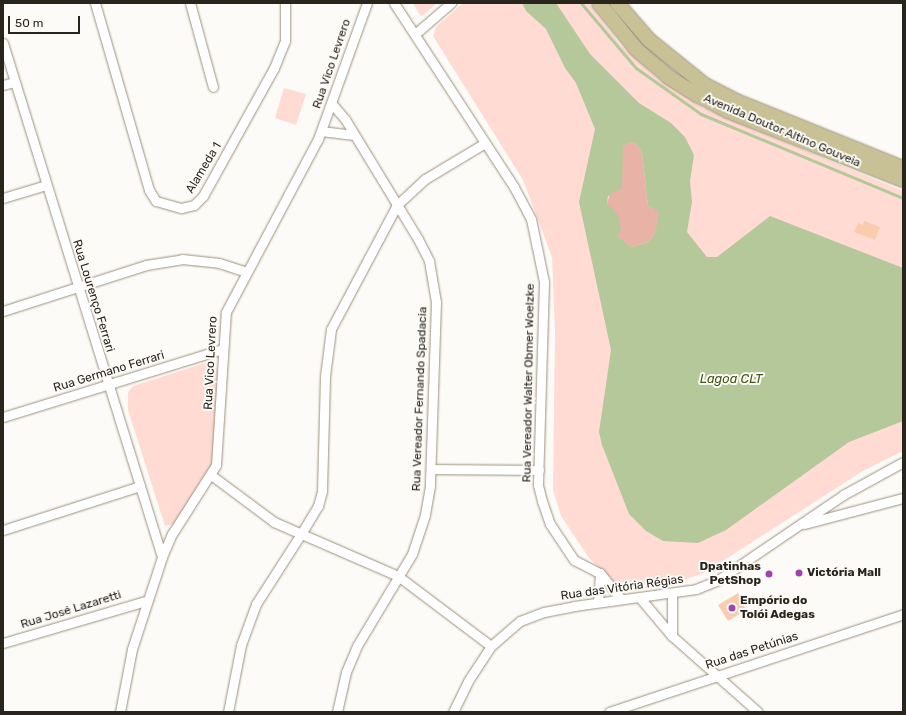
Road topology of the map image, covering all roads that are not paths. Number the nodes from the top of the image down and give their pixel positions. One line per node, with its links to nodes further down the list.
1 (95, 3): 3 (street, Alameda 1)
2 (190, 3): 13 (street)
3 (285, 3)
4 (367, 3): 14 (street, Rua Vico Levrero)
5 (394, 3): 9 (street, Rua Vereador Walter Obmer Woelzke)
6 (451, 3): 9 (street)
7 (617, 3): 8 (street); 18 (main road, Avenida Doutor Altino Gouveia)
8 (602, 7): 19 (main road, Avenida Doutor Altino Gouveia)
9 (415, 34): 17 (street, Rua Vereador Walter Obmer Woelzke)
10 (3, 43): 11 (street, Rua Lourenço Ferrari)
11 (14, 82): 12 (street); 20 (street, Rua Lourenço Ferrari)
12 (3, 85)
13 (213, 87)
14 (332, 104): 15 (street, Rua Vico Levrero); 16 (street, Rua Vereador Fernando Spadacia)
15 (321, 131): 16 (street); 23 (street, Rua Vico Levrero)
16 (354, 135): 22 (street, Rua Vereador Fernando Spadacia)
17 (485, 143): 22 (street); 31 (street, Rua Vereador Walter Obmer Woelzke)
18 (903, 168)
19 (903, 180)
20 (46, 185): 21 (street); 24 (street, Rua Lourenço Ferrari)
21 (3, 198)
22 (397, 205): 30 (street, Rua Vereador Fernando Spadacia); 37 (street)
23 (246, 272): 24 (street); 26 (street, Rua Vico Levrero)
24 (78, 287): 25 (street); 27 (street, Rua Lourenço Ferrari)
25 (3, 310)
26 (223, 349): 27 (street, Rua Germano Ferrari); 32 (street, Rua Vico Levrero)
27 (108, 384): 28 (street, Rua Germano Ferrari); 33 (street, Rua Lourenço Ferrari)
28 (3, 417)
29 (903, 462): 35 (street, Rua das Vitória Régias)
30 (431, 469): 31 (street); 40 (street, Rua Vereador Fernando Spadacia)
31 (539, 470): 39 (street, Rua Vereador Walter Obmer Woelzke)
32 (210, 476): 37 (street); 38 (street, Rua Vico Levrero)
33 (140, 486): 36 (street); 38 (street, Rua Lourenço Ferrari)
34 (903, 498): 35 (street)
35 (799, 525): 41 (street, Rua das Vitória Régias)
36 (3, 530)
37 (301, 534): 40 (street); 52 (street)
38 (162, 557): 44 (street, Rua Vico Levrero)
39 (600, 573): 43 (street, Rua Vereador Walter Obmer Woelzke); 45 (street)
40 (398, 576): 49 (street); 53 (street, Rua Vereador Fernando Spadacia)
41 (672, 595): 42 (street, Rua das Vitória Régias); 47 (street)
42 (640, 598): 43 (street, Rua das Vitória Régias); 47 (street)
43 (621, 599): 45 (street, Rua das Vitória Régias)
44 (146, 601): 48 (street, Rua José Lazaretti); 51 (street, Rua Vico Levrero)
45 (598, 602): 49 (street, Rua das Vitória Régias)
46 (903, 614): 50 (street, Rua das Petúnias)
47 (672, 636): 50 (street)
48 (3, 643)
49 (491, 646): 54 (street, Rua das Vitória Régias)
50 (717, 675): 55 (street, Rua das Petúnias); 56 (street)
51 (120, 712)
52 (228, 712)
53 (337, 712)
54 (453, 712)
55 (610, 712)
56 (758, 712)

